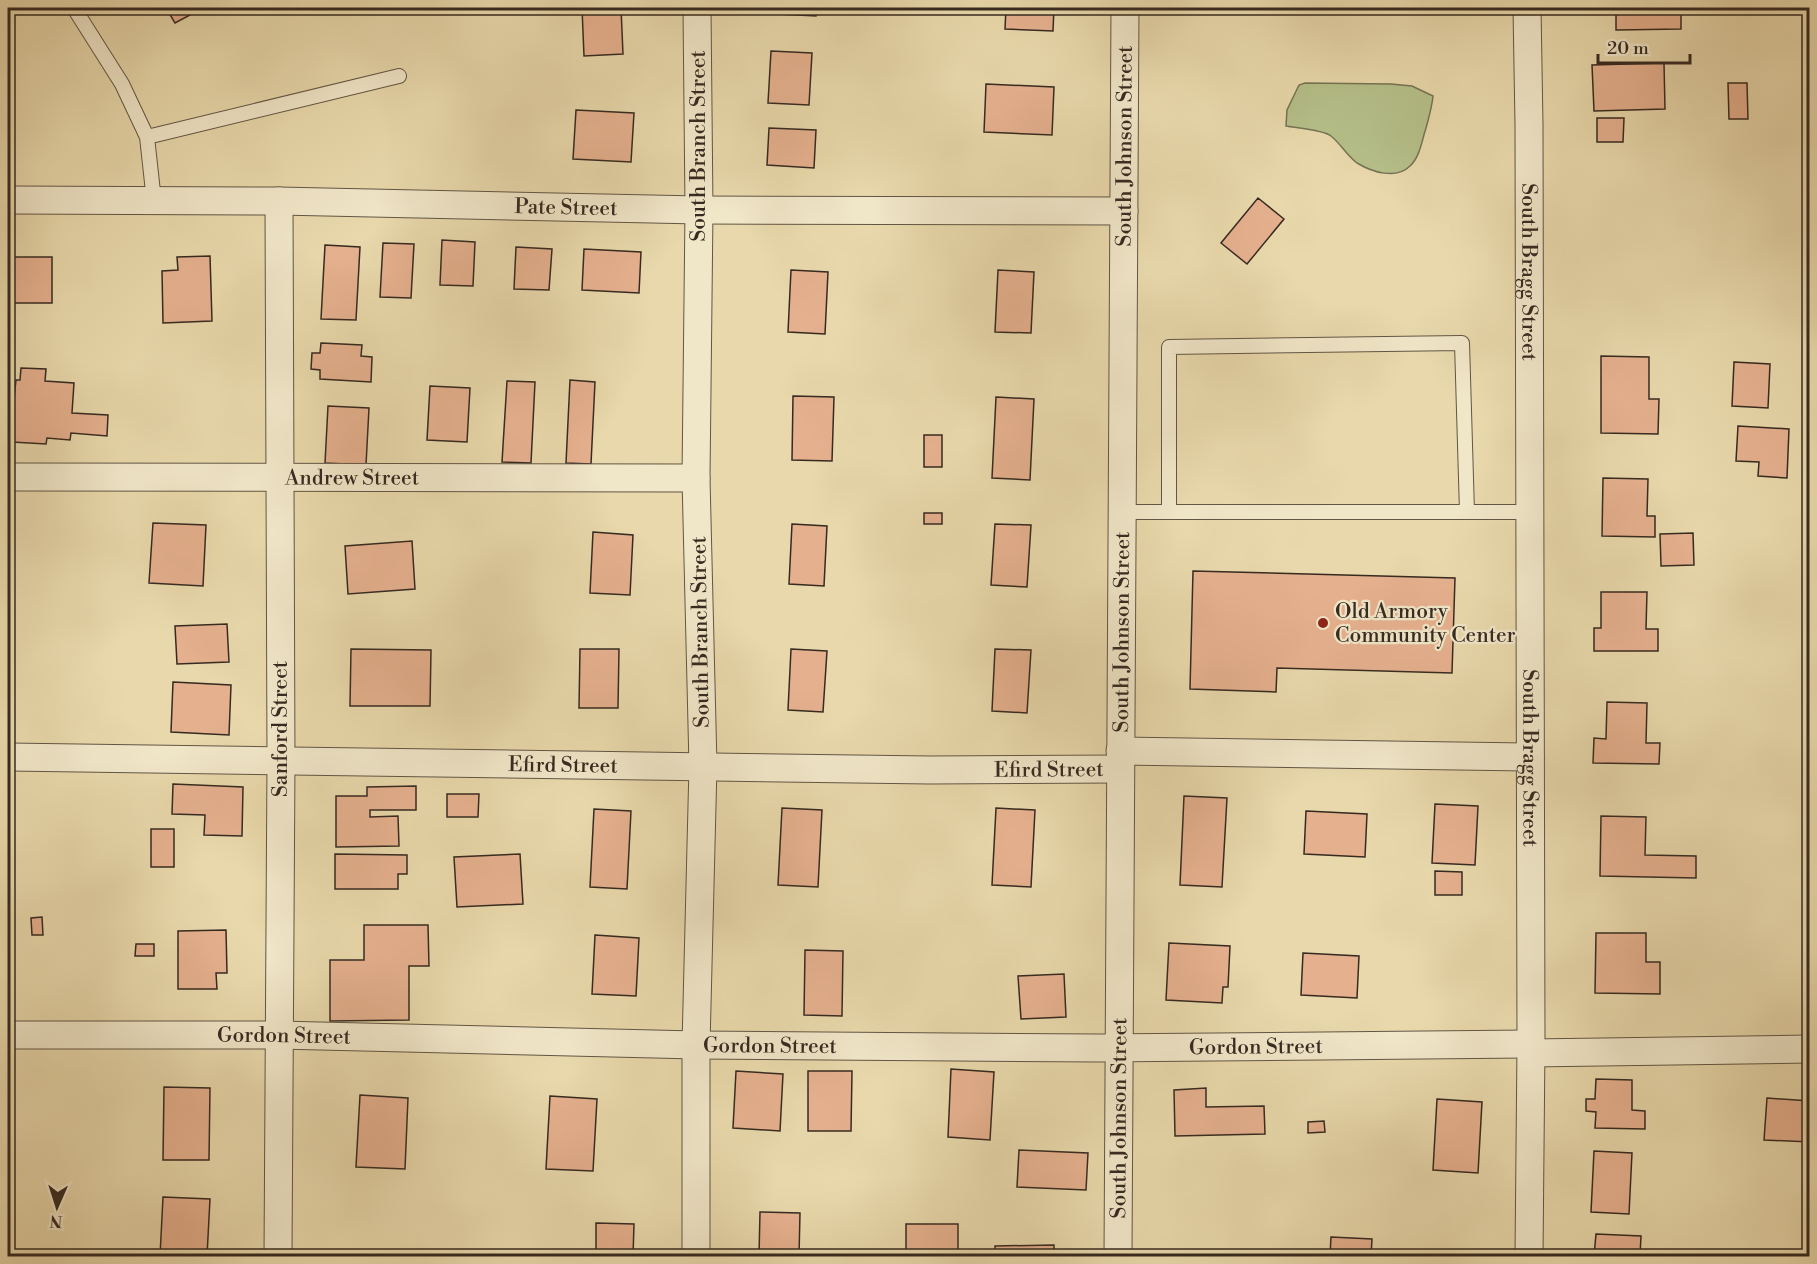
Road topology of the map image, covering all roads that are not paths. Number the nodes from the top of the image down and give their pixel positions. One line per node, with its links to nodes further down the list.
1 (74, 8): 6 (lane)
2 (697, 8): 10 (street, South Branch Street)
3 (1125, 8): 11 (street, South Johnson Street)
4 (1527, 8): 18 (street, South Bragg Street)
5 (399, 76): 6 (lane)
6 (147, 137): 8 (lane)
7 (8, 200): 8 (street, Pate Street)
8 (154, 201): 9 (street, Pate Street)
9 (279, 201): 10 (street, Pate Street); 13 (street, Sanford Street)
10 (699, 210): 11 (street, Pate Street); 14 (street, South Branch Street)
11 (1124, 211): 15 (street, South Johnson Street)
12 (8, 477): 13 (street, Andrew Street)
13 (279, 477): 14 (street, Andrew Street); 22 (street, Sanford Street)
14 (696, 478): 23 (street, South Branch Street)
15 (1122, 512): 16 (lane); 21 (street, South Johnson Street)
16 (1169, 512): 17 (lane); 17 (lane)
17 (1467, 512): 18 (lane)
18 (1530, 513): 20 (street, South Bragg Street)
19 (8, 757): 22 (street, Efird Street)
20 (1530, 757): 21 (street, Efird Street); 28 (street, South Bragg Street)
21 (1120, 760): 23 (street, Efird Street); 27 (street, South Johnson Street)
22 (280, 761): 23 (street, Efird Street); 25 (street, Sanford Street)
23 (703, 766): 26 (street, South Branch Street)
24 (8, 1035): 25 (street, Gordon Street)
25 (278, 1035): 26 (street, Gordon Street); 30 (street, Sanford Street)
26 (696, 1045): 27 (street, Gordon Street); 31 (street, South Branch Street)
27 (1119, 1048): 28 (street, Gordon Street); 32 (street, South Johnson Street)
28 (1531, 1048): 29 (street, Gordon Street); 33 (street, South Bragg Street)
29 (1809, 1048)
30 (278, 1257)
31 (696, 1257)
32 (1118, 1257)
33 (1529, 1257)

